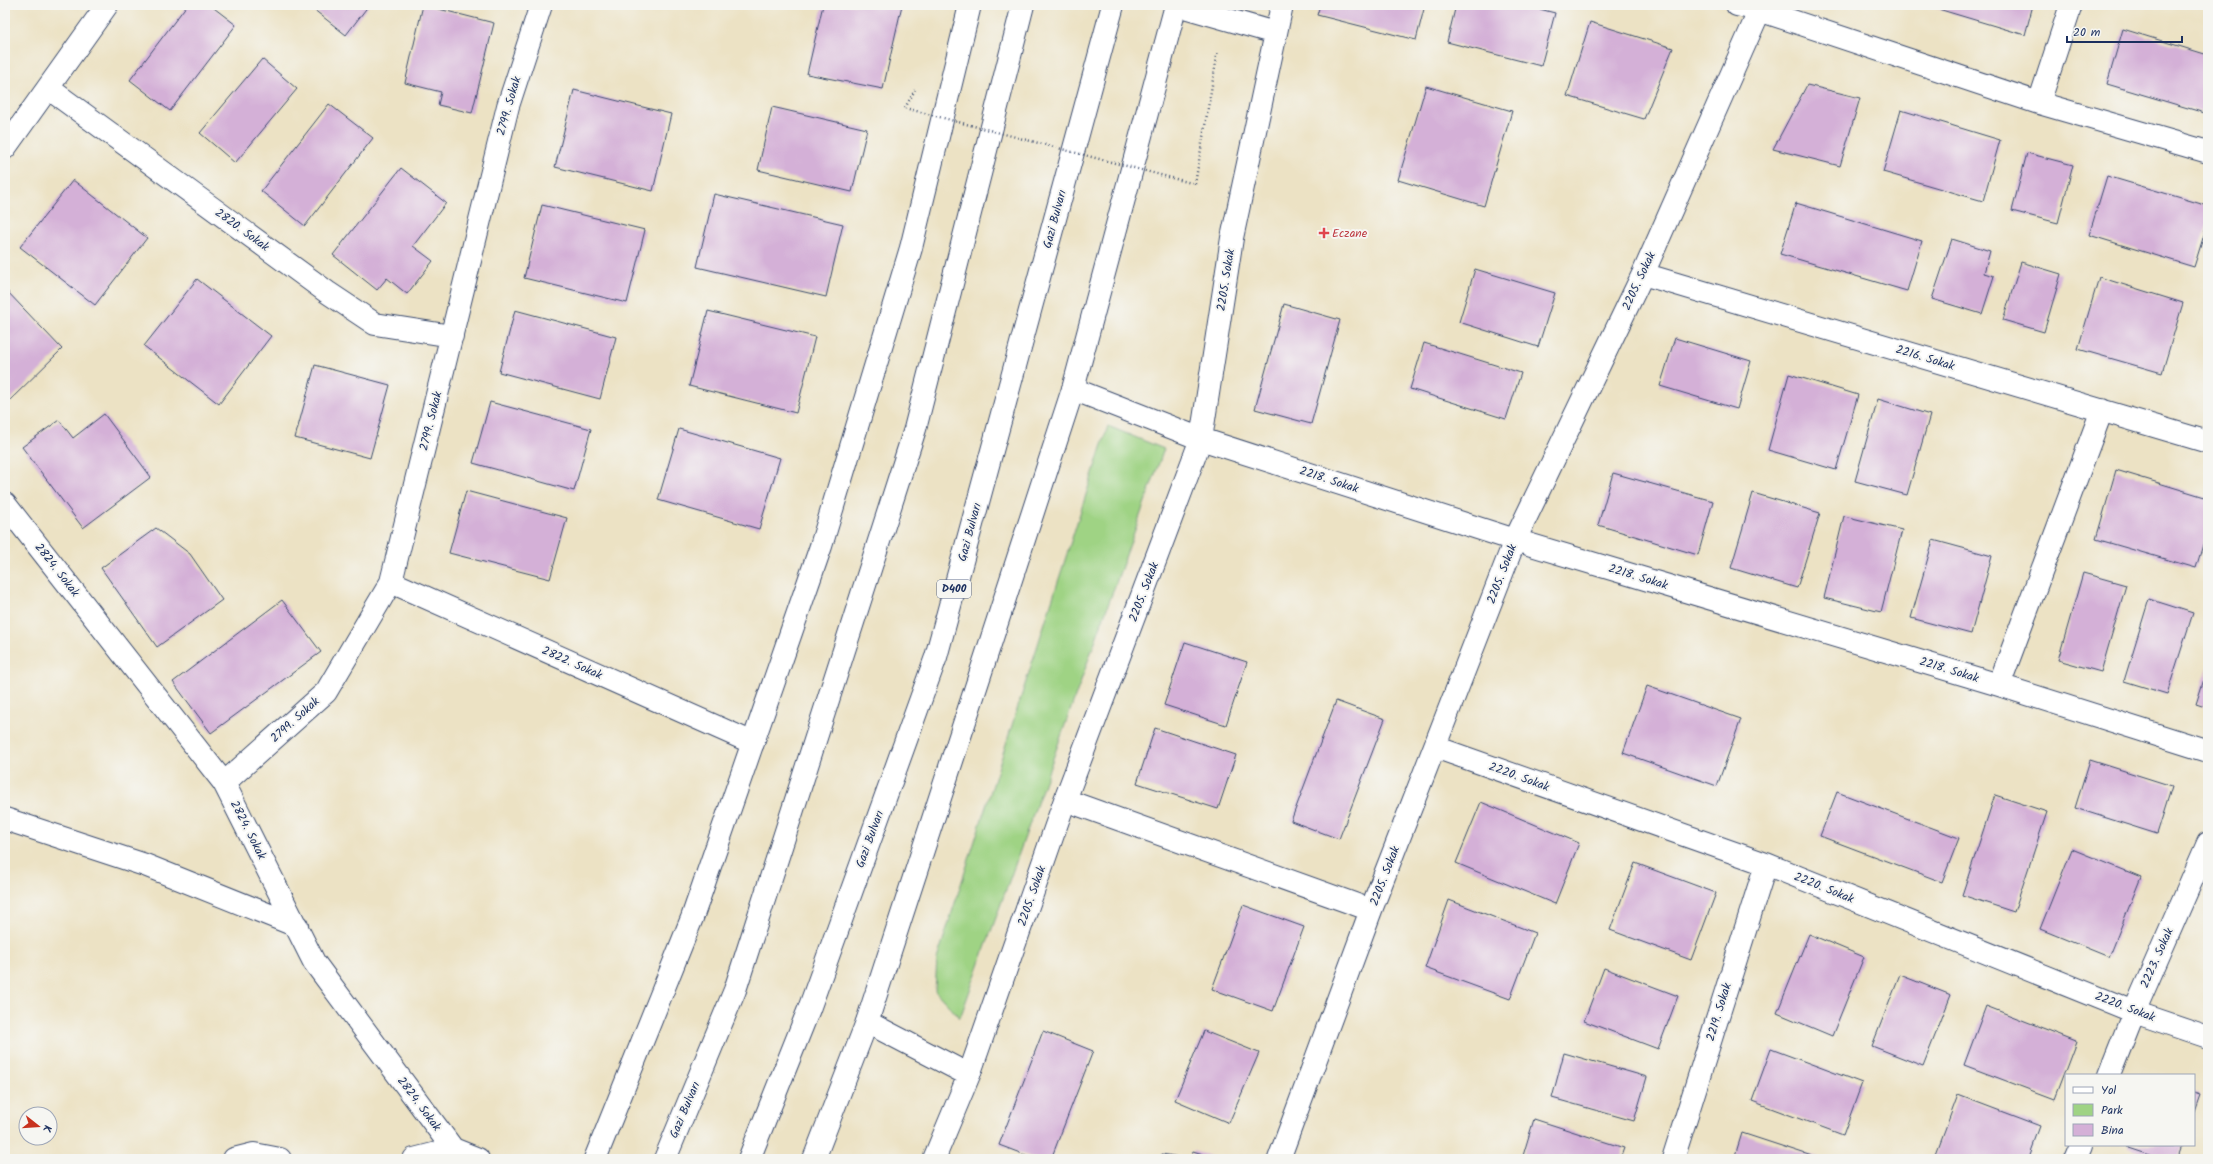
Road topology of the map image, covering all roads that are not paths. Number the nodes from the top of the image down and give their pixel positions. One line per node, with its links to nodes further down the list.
1 (107, 5): 12 (main road)
2 (541, 5): 17 (main road, 2799. Sokak)
3 (970, 5): 26 (main road)
4 (1023, 5): 48 (main road, Gazi Bulvarı)
5 (1113, 5): 49 (main road, Gazi Bulvarı / D400)
6 (1176, 5): 11 (main road); 18 (main road)
7 (1282, 5): 11 (main road, 2205. Sokak)
8 (1737, 5): 10 (main road)
9 (2071, 5): 13 (main road)
10 (1760, 8): 13 (main road); 16 (main road, 2205. Sokak)
11 (1275, 33): 20 (main road, 2205. Sokak)
12 (48, 88): 14 (main road); 17 (main road, 2820. Sokak)
13 (2039, 103): 15 (main road)
14 (5, 148)
15 (2208, 152)
16 (1643, 274): 19 (main road, 2216. Sokak); 23 (main road, 2205. Sokak)
17 (452, 336): 24 (main road, 2799. Sokak)
18 (1073, 389): 20 (main road, 2218. Sokak); 37 (main road)
19 (2102, 410): 21 (main road, 2216. Sokak); 25 (main road)
20 (1201, 439): 23 (main road, 2218. Sokak); 30 (main road, 2205. Sokak)
21 (2208, 442)
22 (8, 513): 29 (main road, 2824. Sokak)
23 (1515, 540): 25 (main road, 2218. Sokak); 27 (main road, 2205. Sokak)
24 (391, 582): 26 (main road, 2822. Sokak); 29 (main road, 2799. Sokak)
25 (1998, 684): 28 (main road, 2218. Sokak)
26 (753, 743): 47 (main road)
27 (1435, 747): 33 (main road, 2220. Sokak); 34 (main road, 2205. Sokak)
28 (2208, 751)
29 (224, 783): 35 (main road, 2824. Sokak)
30 (1065, 800): 34 (main road); 40 (main road, 2205. Sokak)
31 (5, 819): 35 (main road)
32 (2208, 843): 36 (main road, 2223. Sokak)
33 (1766, 864): 36 (main road, 2220. Sokak); 53 (main road, 2219. Sokak)
34 (1372, 910): 52 (main road, 2205. Sokak)
35 (297, 926): 42 (main road, 2824. Sokak)
36 (2134, 1012): 38 (main road, 2220. Sokak); 39 (main road, 2223. Sokak)
37 (867, 1022): 40 (main road); 50 (main road)
38 (2208, 1038)
39 (2109, 1074)
40 (969, 1075): 51 (main road, 2205. Sokak)
41 (2081, 1146): 54 (main road)
42 (453, 1149): 45 (main road); 46 (main road)
43 (234, 1159): 44 (main road)
44 (280, 1159)
45 (414, 1159)
46 (478, 1159)
47 (595, 1159)
48 (665, 1159)
49 (749, 1159)
50 (814, 1159)
51 (934, 1159)
52 (1279, 1159)
53 (1673, 1159)
54 (2075, 1159)

